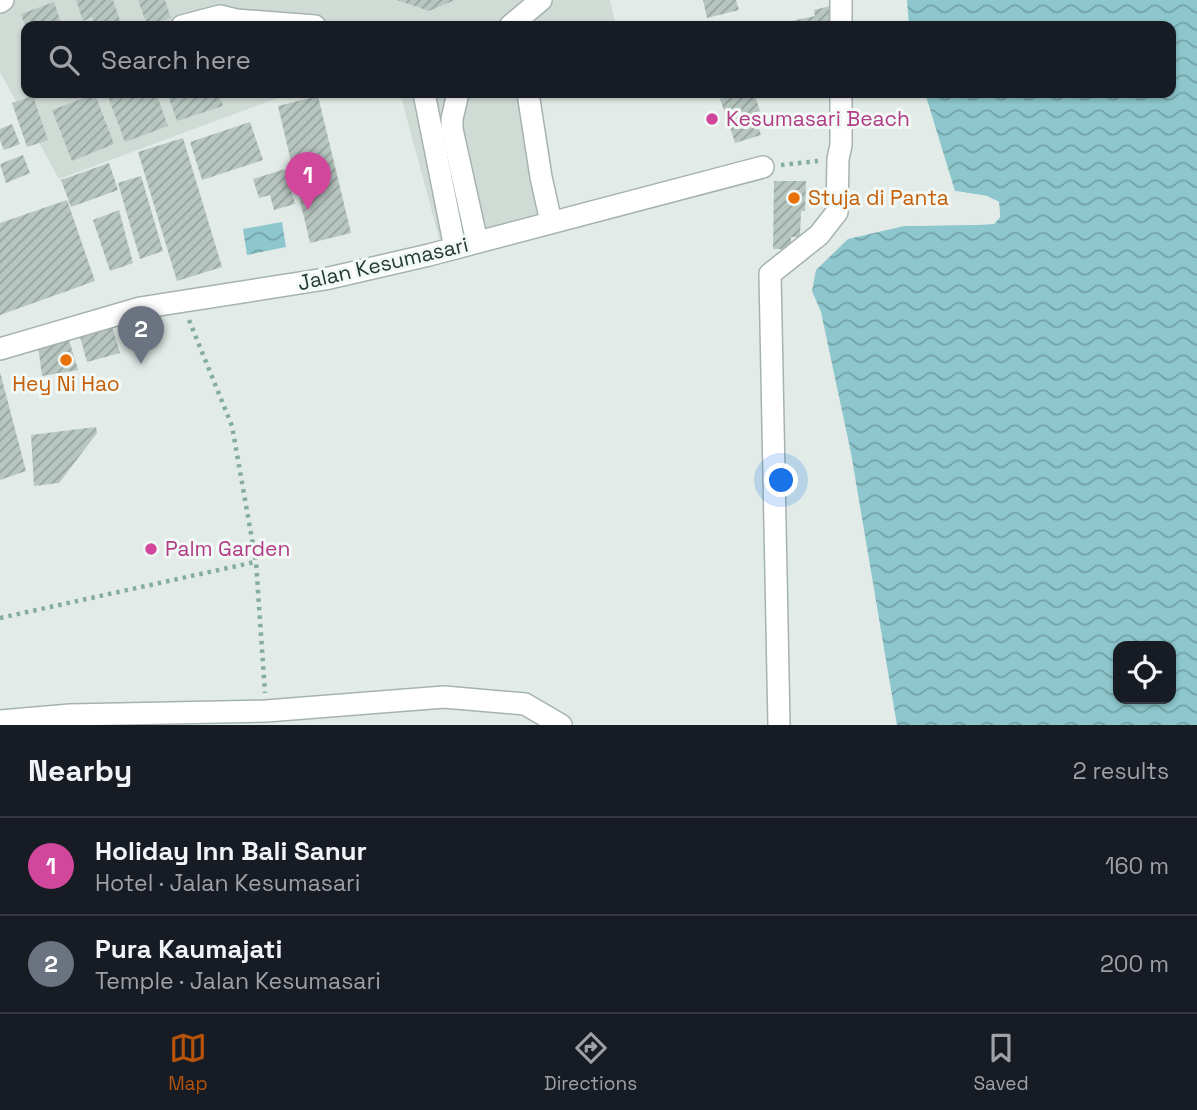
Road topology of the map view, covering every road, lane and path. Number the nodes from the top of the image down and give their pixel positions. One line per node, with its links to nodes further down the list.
1 (541, 0): 5 (street)
2 (841, 0): 6 (street)
3 (216, 17): 4 (street)
4 (260, 21)
5 (516, 21)
6 (841, 21)
7 (425, 98): 15 (street)
8 (457, 98): 14 (street)
9 (529, 98): 13 (street)
10 (841, 98): 11 (street)
11 (838, 159): 12 (path); 23 (street)
12 (763, 167): 13 (street, Jalan Kesumasari)
13 (551, 222): 14 (street, Jalan Kesumasari)
14 (477, 242): 15 (street, Jalan Kesumasari)
15 (456, 248): 16 (street, Jalan Kesumasari)
16 (181, 302): 17 (street, Jalan Kesumasari); 18 (path)
17 (0, 349)
18 (256, 562): 19 (path); 20 (path)
19 (0, 618)
20 (266, 711): 21 (street); 22 (street)
21 (0, 721)
22 (561, 725)
23 (779, 725)

